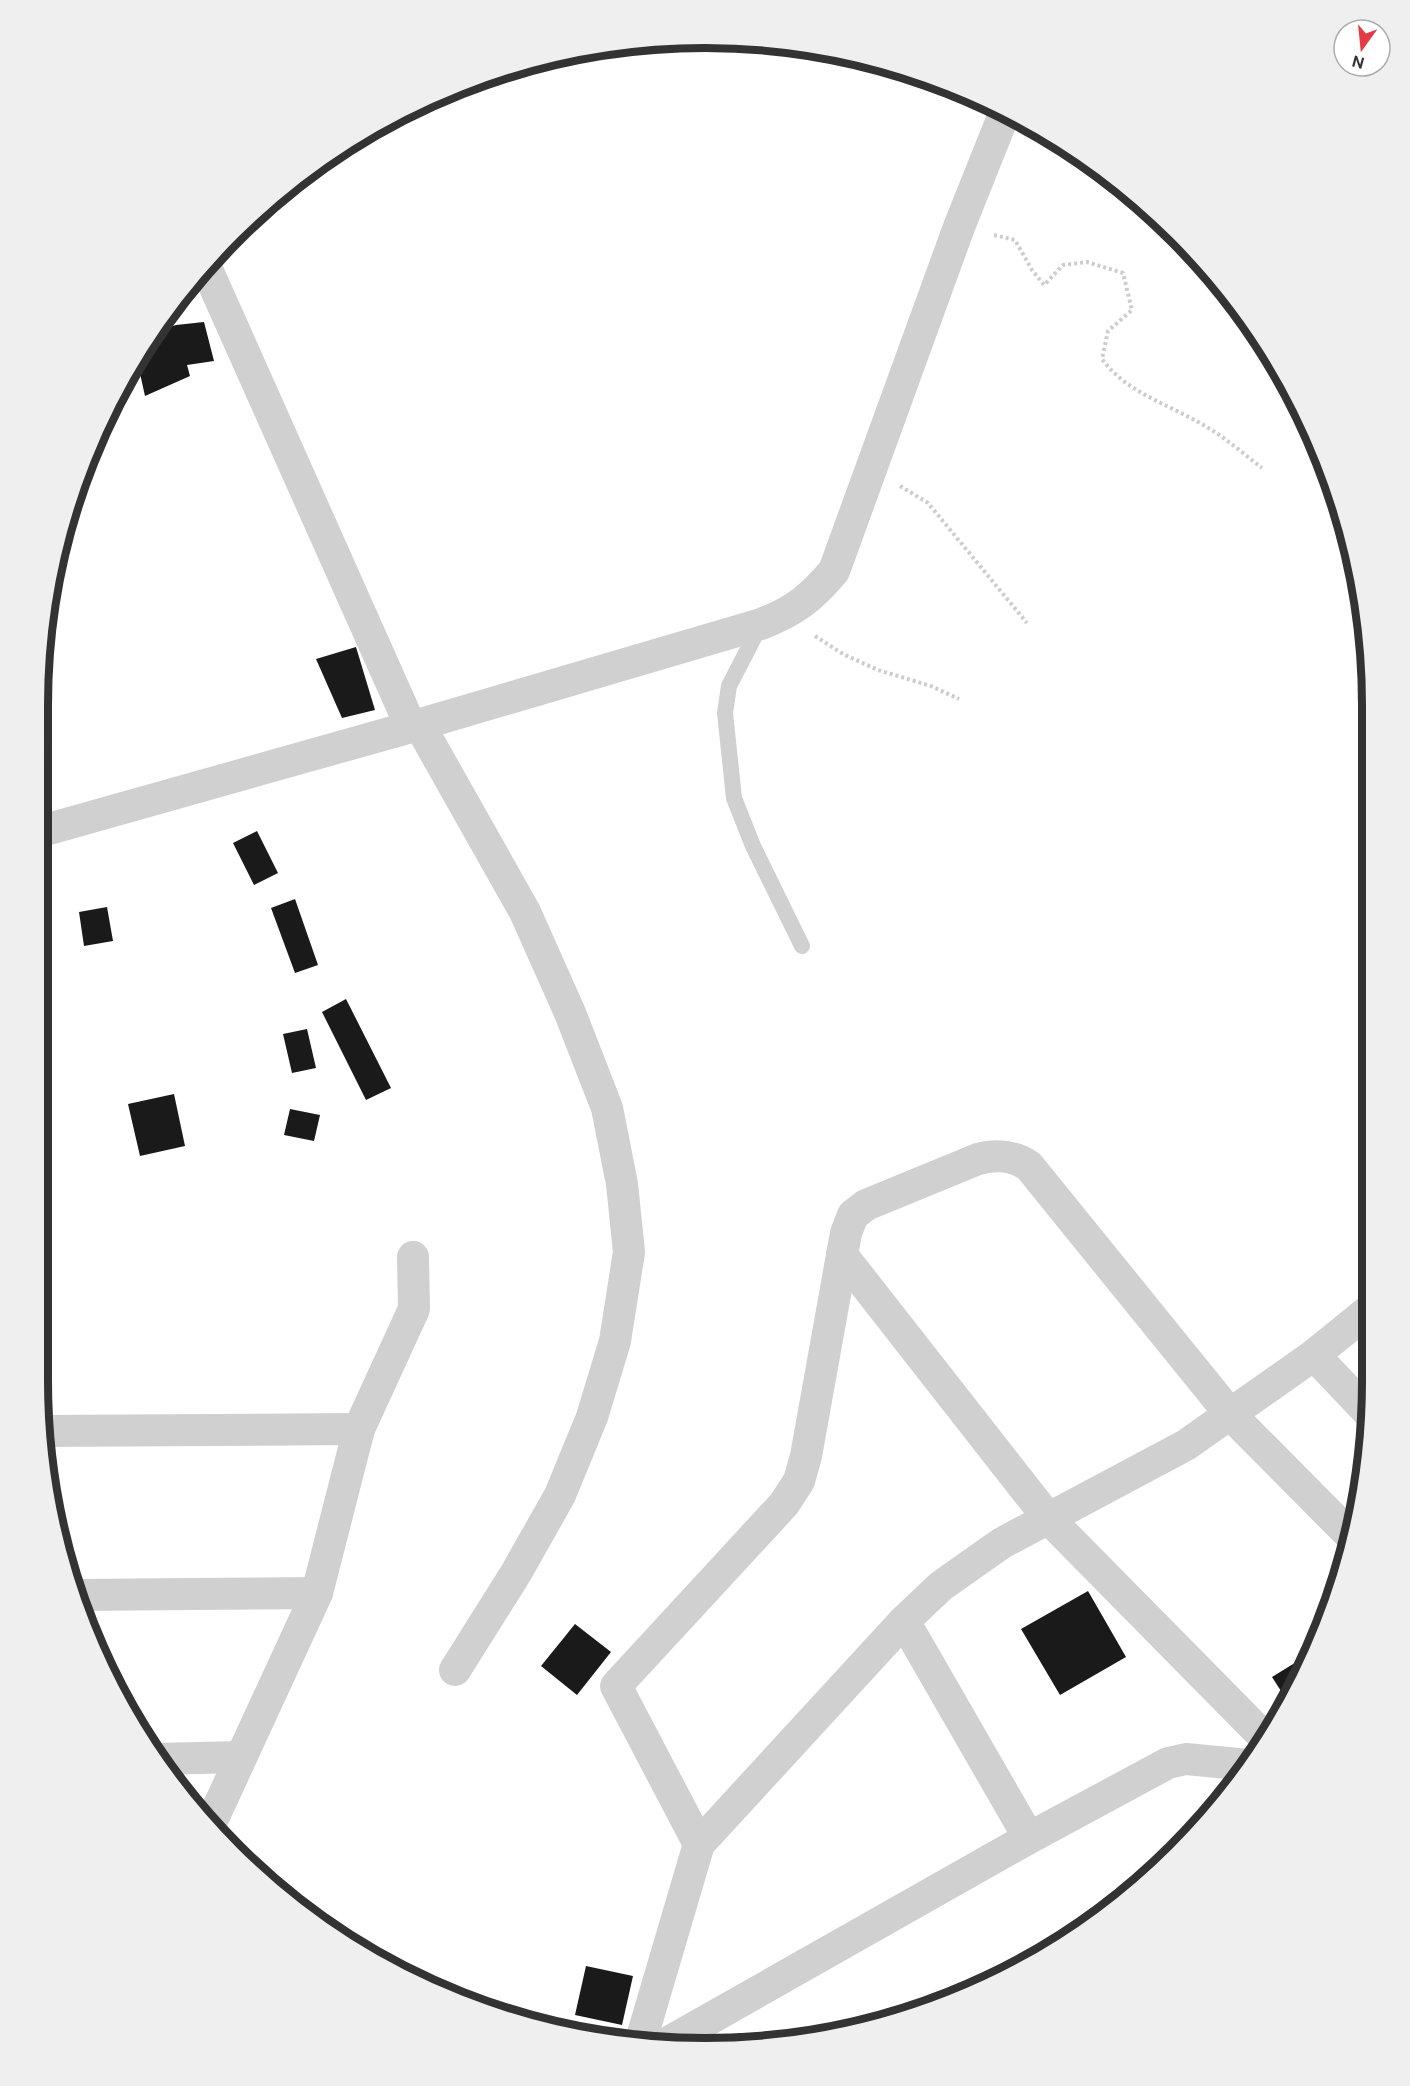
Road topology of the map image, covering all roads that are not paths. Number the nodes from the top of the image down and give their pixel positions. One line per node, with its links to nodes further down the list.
1 (1002, 119): 3 (street)
2 (209, 274): 4 (street)
3 (773, 620): 4 (street); 6 (lane)
4 (415, 725): 5 (street); 20 (street)
5 (48, 829)
6 (802, 946)
7 (842, 1255): 12 (street); 15 (street); 27 (street)
8 (413, 1257): 13 (street)
9 (1362, 1316): 10 (street)
10 (1314, 1355): 11 (street); 12 (street)
11 (1361, 1405)
12 (1230, 1414): 15 (street); 16 (street)
13 (359, 1429): 14 (street); 17 (street)
14 (50, 1431)
15 (1048, 1518): 19 (street); 21 (street)
16 (1345, 1530)
17 (317, 1593): 18 (street); 22 (street)
18 (84, 1595)
19 (904, 1621): 26 (street); 27 (street)
20 (455, 1670)
21 (1260, 1733)
22 (242, 1757): 23 (street); 25 (street)
23 (168, 1759)
24 (1238, 1765): 26 (street)
25 (214, 1817)
26 (1029, 1838): 29 (street)
27 (699, 1844): 28 (street)
28 (642, 2035)
29 (677, 2037)

